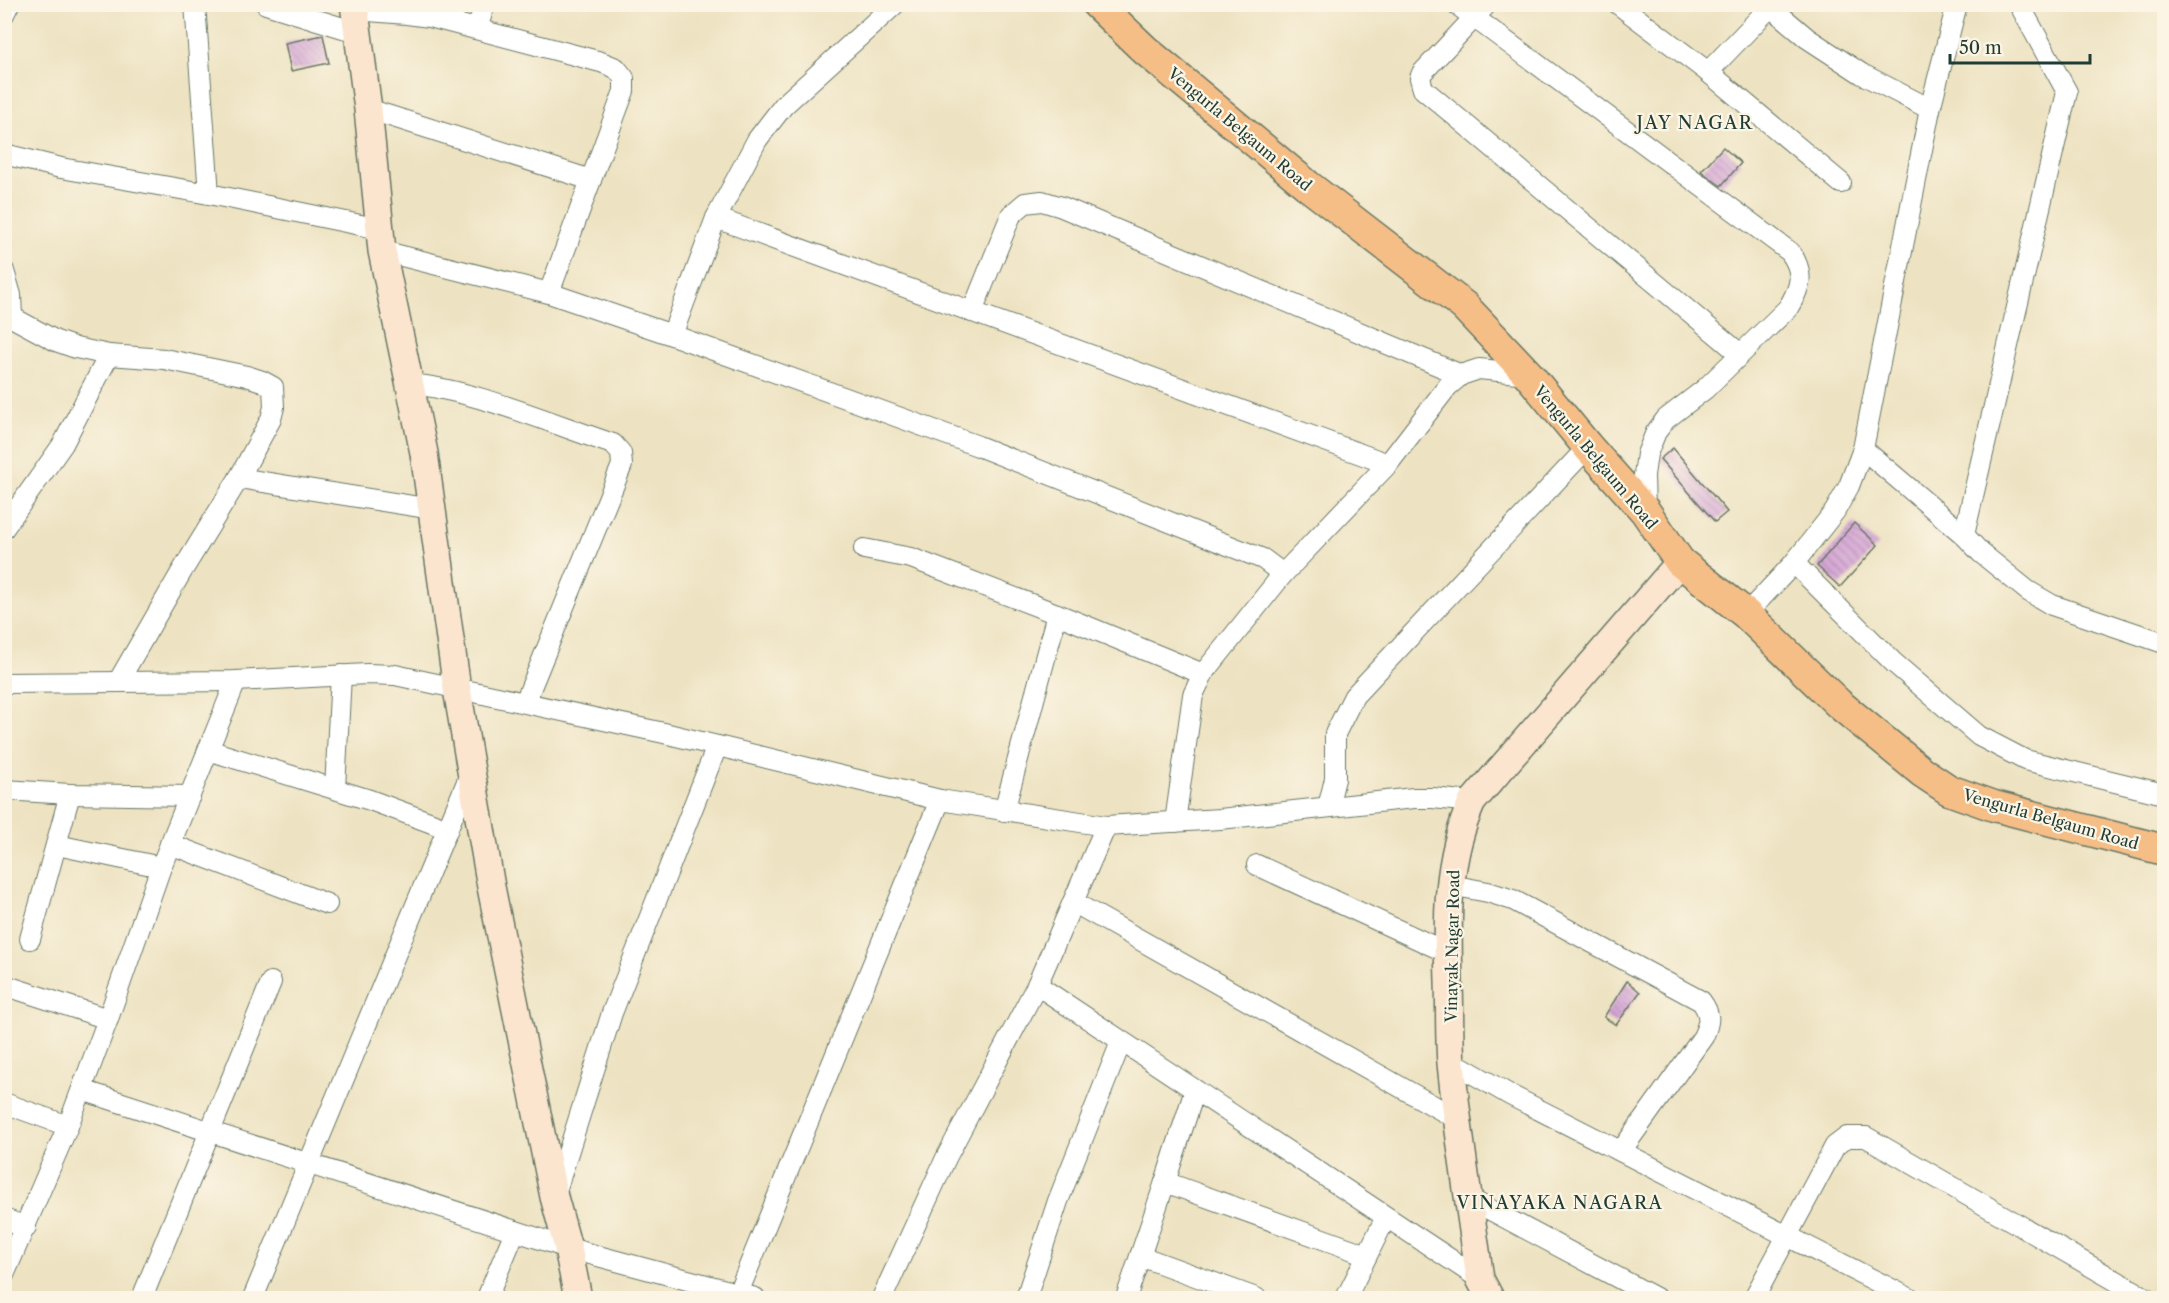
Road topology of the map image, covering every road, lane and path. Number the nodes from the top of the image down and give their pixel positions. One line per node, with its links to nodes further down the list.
1 (9, 4): 13 (street)
2 (195, 4): 22 (street)
3 (266, 4): 14 (street)
4 (485, 4): 15 (street)
5 (895, 4): 23 (street)
6 (1098, 4): 32 (main road, Vengurla Belgaum Road)
7 (1456, 4): 12 (street)
8 (1618, 4): 16 (street)
9 (1957, 4): 18 (street)
10 (2019, 4): 42 (street)
11 (1770, 5): 16 (street); 18 (street)
12 (1480, 12): 30 (street); 30 (street)
13 (4, 14)
14 (356, 16): 15 (street); 17 (main road)
15 (477, 29): 20 (street)
16 (1708, 72): 21 (street)
17 (368, 109): 20 (street); 24 (main road)
18 (1930, 109): 36 (street)
19 (4, 154): 22 (street)
20 (591, 180): 26 (street)
21 (1841, 183)
22 (209, 194): 24 (street)
23 (716, 218): 27 (street); 29 (street)
24 (381, 240): 26 (street); 34 (main road)
25 (4, 271): 28 (street)
26 (549, 293): 29 (street)
27 (972, 312): 33 (street); 37 (street)
28 (8, 315): 31 (street)
29 (672, 335): 46 (street)
30 (1740, 353): 40 (street)
31 (109, 354): 38 (street); 41 (street)
32 (1528, 374): 33 (street); 35 (main road, Vengurla Belgaum Road)
33 (1461, 375): 37 (street)
34 (410, 384): 39 (main road); 56 (street)
35 (1587, 447): 40 (main road, Vengurla Belgaum Road); 67 (street)
36 (1863, 449): 42 (street); 45 (street)
37 (1388, 464): 46 (street)
38 (239, 478): 39 (street); 53 (street)
39 (432, 509): 55 (main road)
40 (1645, 511): 44 (main road, Vengurla Belgaum Road)
41 (6, 524)
42 (1964, 535): 49 (street)
43 (864, 549): 47 (street)
44 (1680, 562): 48 (main road, Vengurla Belgaum Road); 66 (main road, Vinayak Nagar Road)
45 (1794, 562): 48 (street); 63 (street)
46 (1282, 574): 50 (street)
47 (1057, 614): 50 (street); 68 (street)
48 (1746, 615): 74 (main road, Vengurla Belgaum Road)
49 (2164, 643)
50 (1203, 674): 69 (street)
51 (340, 675): 52 (street); 55 (street); 60 (street)
52 (236, 681): 53 (street); 58 (street)
53 (118, 682): 54 (street)
54 (4, 683)
55 (457, 689): 56 (street); 59 (main road)
56 (525, 702): 57 (street)
57 (717, 746): 65 (street); 97 (street)
58 (208, 750): 60 (street); 64 (street)
59 (471, 772): 71 (street); 97 (main road)
60 (335, 789): 71 (street)
61 (4, 790): 62 (street)
62 (69, 794): 64 (street); 73 (street)
63 (2164, 794)
64 (190, 796): 72 (street)
65 (940, 800): 68 (street); 109 (street)
66 (1472, 802): 67 (street); 77 (main road, Vinayak Nagar Road)
67 (1328, 807): 69 (street)
68 (1004, 810): 70 (street)
69 (1175, 822): 70 (street)
70 (1106, 826): 78 (street)
71 (448, 829): 95 (street)
72 (170, 844): 76 (street); 79 (street)
73 (57, 845): 76 (street); 80 (street)
74 (2164, 850)
75 (1257, 865): 81 (street)
76 (161, 867): 85 (street)
77 (1450, 885): 81 (main road, Vinayak Nagar Road); 94 (street)
78 (1073, 902): 83 (street); 91 (street)
79 (327, 904)
80 (30, 939)
81 (1448, 952): 87 (main road, Vinayak Nagar Road)
82 (271, 982): 93 (street)
83 (1037, 985): 86 (street); 114 (street)
84 (4, 986): 85 (street)
85 (108, 1019): 88 (street)
86 (1121, 1042): 89 (street); 115 (street)
87 (1451, 1061): 91 (main road, Vinayak Nagar Road); 94 (street)
88 (82, 1089): 92 (street); 93 (street)
89 (1195, 1090): 96 (street); 99 (street)
90 (4, 1103): 92 (street)
91 (1458, 1119): 98 (main road, Vinayak Nagar Road)
92 (68, 1126): 101 (street)
93 (210, 1131): 95 (street); 110 (street)
94 (1621, 1151): 103 (street)
95 (309, 1163): 102 (street); 111 (street)
96 (1165, 1182): 105 (street); 106 (street)
97 (554, 1197): 104 (main road)
98 (1468, 1198): 108 (main road, Vinayak Nagar Road); 119 (street)
99 (1386, 1217): 105 (street); 108 (street)
100 (4, 1220): 101 (street)
101 (27, 1227): 107 (street)
102 (515, 1231): 104 (street); 112 (street)
103 (1787, 1236): 120 (street); 121 (street); 122 (street)
104 (568, 1248): 109 (street); 113 (main road)
105 (1367, 1255): 118 (street)
106 (1140, 1256): 116 (street); 117 (street)
107 (4, 1275)
108 (1485, 1289)
109 (743, 1297)
110 (142, 1299)
111 (253, 1299)
112 (487, 1299)
113 (578, 1299)
114 (882, 1299)
115 (1026, 1299)
116 (1126, 1299)
117 (1256, 1299)
118 (1346, 1299)
119 (1656, 1299)
120 (1754, 1299)
121 (1909, 1299)
122 (2146, 1299)

